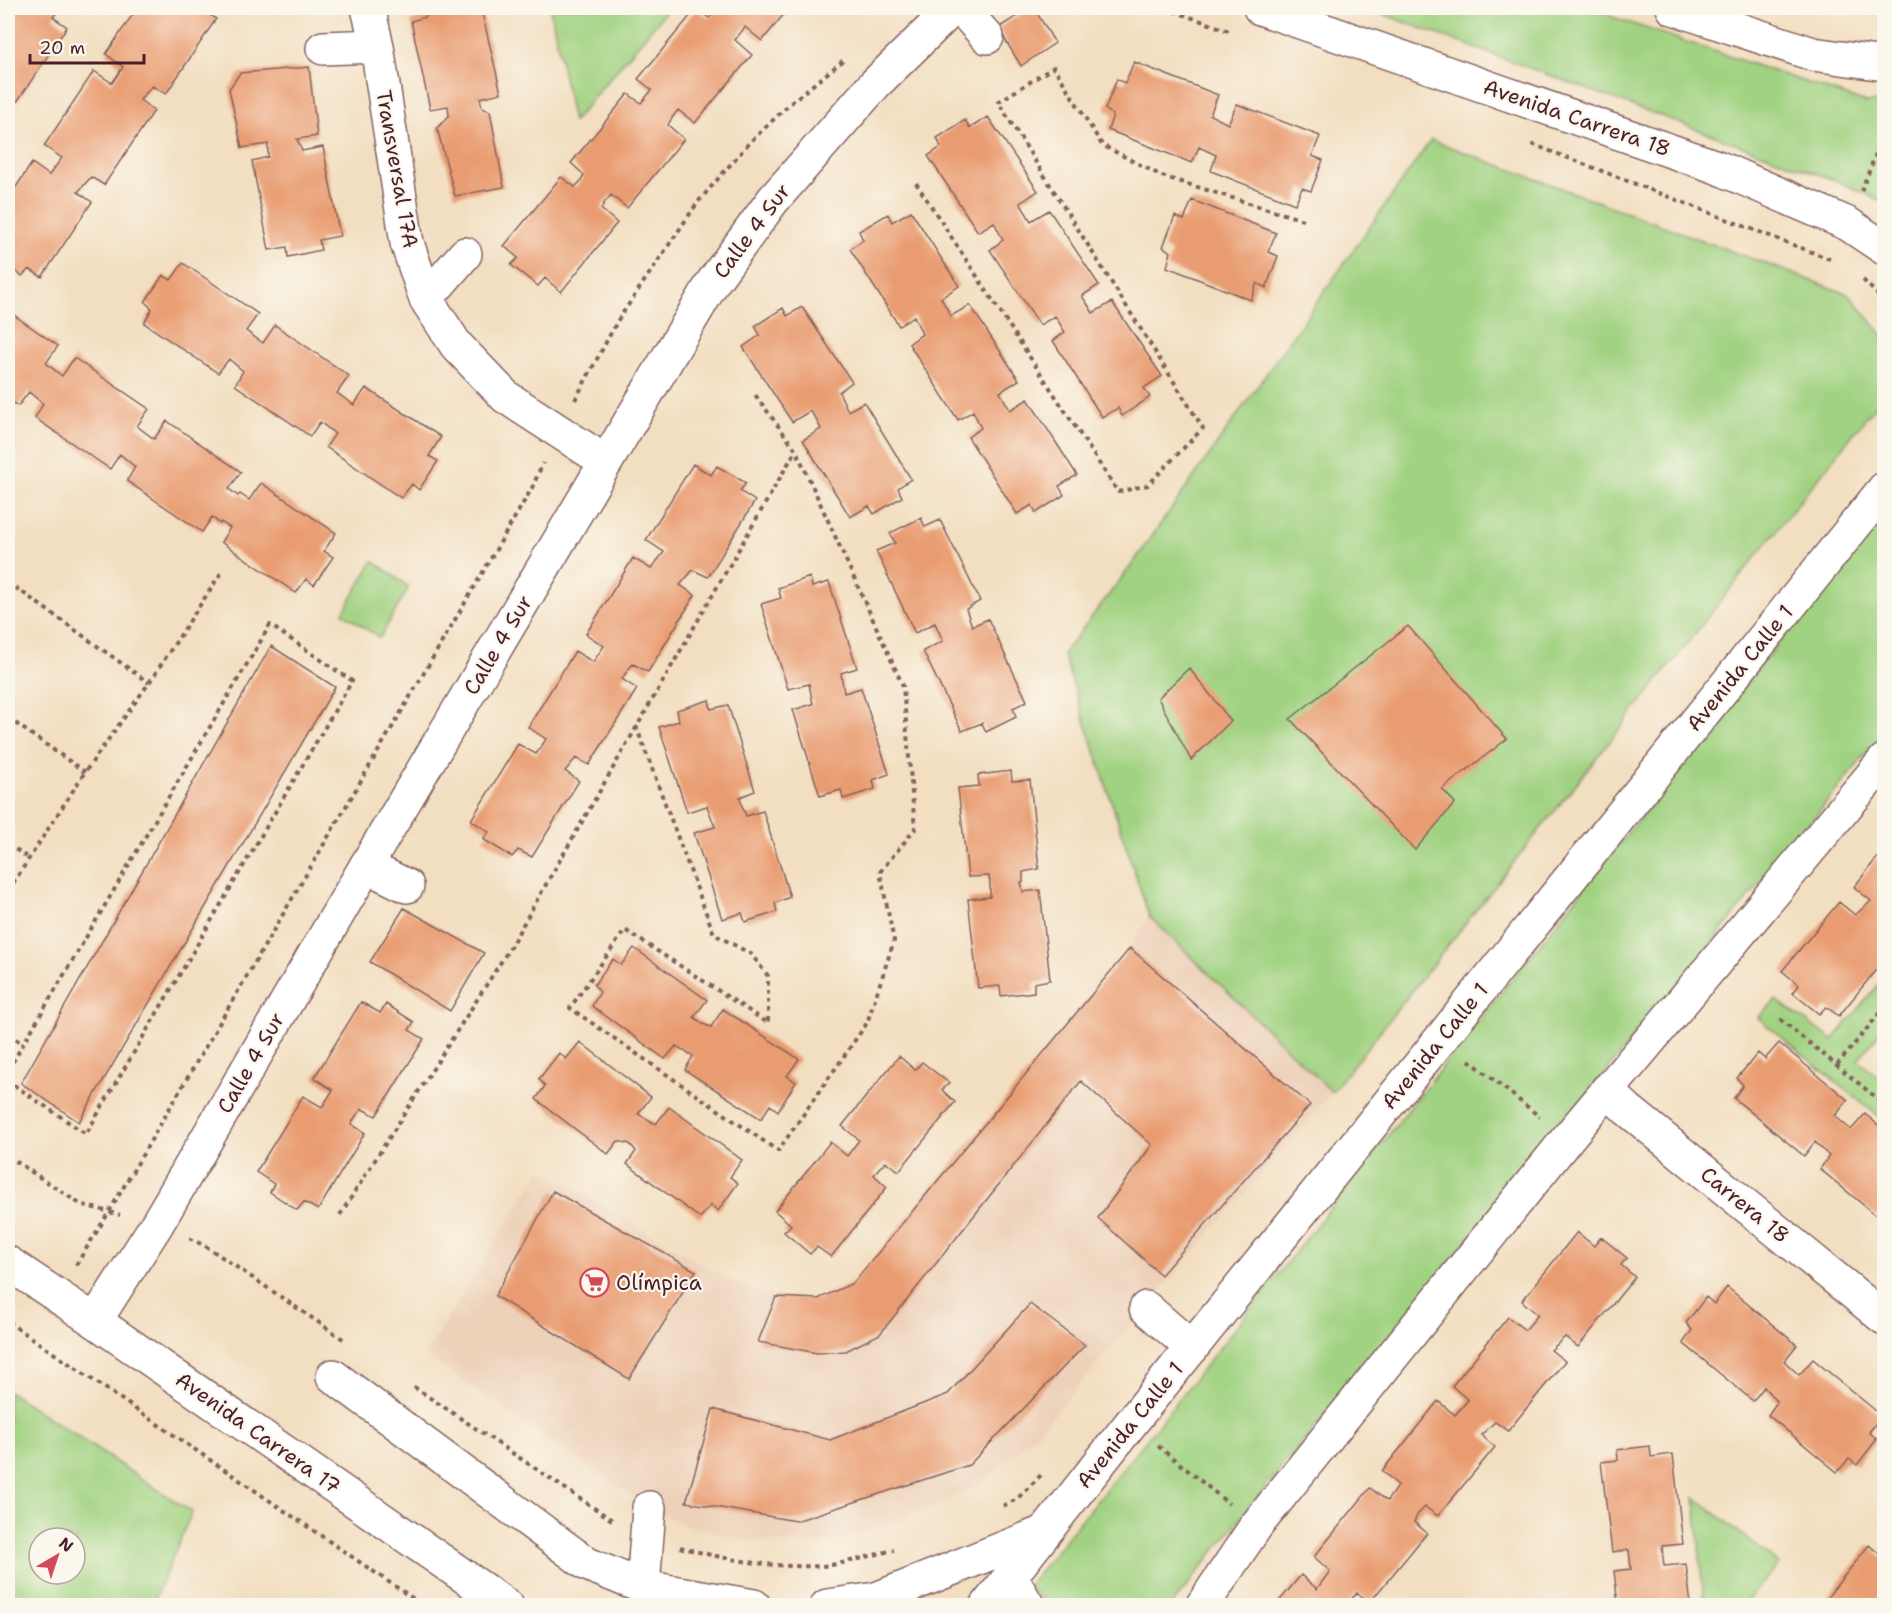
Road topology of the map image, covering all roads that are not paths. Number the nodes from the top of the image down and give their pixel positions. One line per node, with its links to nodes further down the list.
1 (368, 8): 7 (main road, Transversal 17A)
2 (952, 8): 13 (main road, Calle 4 Sur)
3 (961, 8): 6 (main road)
4 (1260, 8): 10 (main road, Avenida Carrera 18)
5 (1673, 8): 9 (main road)
6 (987, 37)
7 (377, 46): 8 (main road); 12 (main road, Transversal 17A)
8 (323, 48)
9 (1884, 64)
10 (1884, 248)
11 (465, 254): 12 (main road)
12 (426, 299): 13 (main road, Transversal 17A)
13 (606, 462): 16 (main road, Calle 4 Sur)
14 (1884, 489): 23 (main road, Avenida Calle 1)
15 (1884, 761): 18 (main road)
16 (366, 866): 17 (main road); 22 (main road, Calle 4 Sur)
17 (407, 886)
18 (1607, 1090): 21 (main road, Carrera 18); 34 (main road)
19 (8, 1263): 22 (main road, Avenida Carrera 17)
20 (1146, 1308): 23 (main road)
21 (1884, 1318)
22 (95, 1321): 29 (main road, Avenida Carrera 17)
23 (1191, 1348): 26 (main road, Avenida Calle 1)
24 (333, 1376): 28 (main road)
25 (650, 1508): 28 (main road)
26 (1044, 1532): 27 (main road, Avenida Calle 1); 31 (main road)
27 (1010, 1576): 32 (main road, Avenida Calle 1); 33 (main road)
28 (643, 1587): 30 (main road)
29 (507, 1605)
30 (754, 1605)
31 (827, 1605)
32 (987, 1605)
33 (1028, 1605)
34 (1202, 1605)

